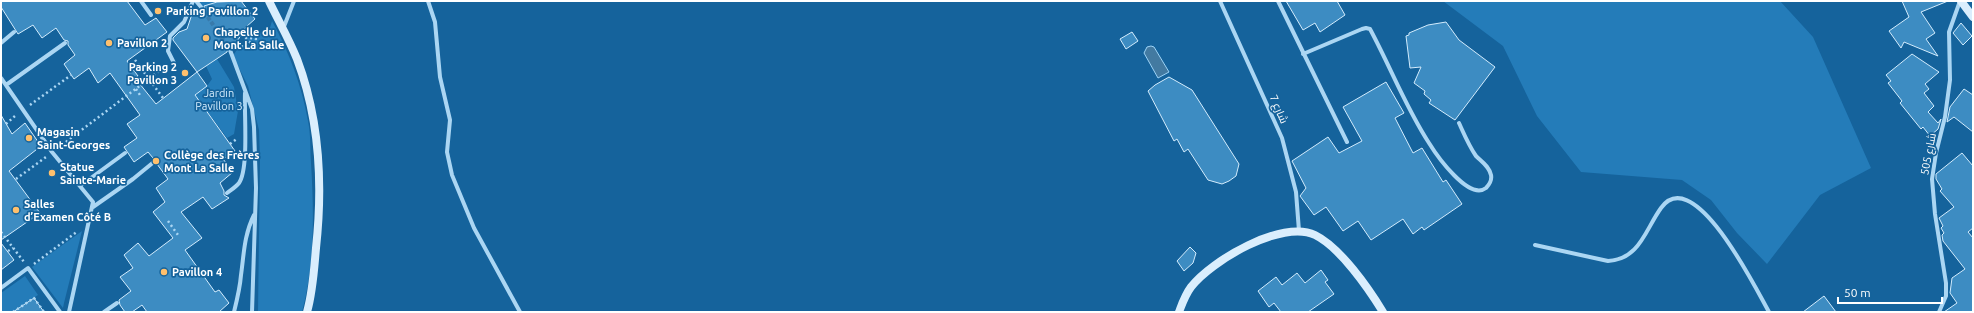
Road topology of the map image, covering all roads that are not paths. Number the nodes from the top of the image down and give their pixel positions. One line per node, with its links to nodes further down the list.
1 (141, 1): 10 (street)
2 (194, 1): 9 (street); 18 (street)
3 (269, 1): 12 (street)
4 (294, 1): 12 (street)
5 (428, 1): 40 (street)
6 (1220, 1): 30 (street, شارع 7)
7 (1278, 1): 17 (street)
8 (1960, 1): 11 (street); 44 (street, شارع 505)
9 (201, 7)
10 (151, 15)
11 (1973, 18)
12 (283, 29): 39 (street)
13 (14, 32): 14 (street)
14 (1, 42)
15 (65, 43): 20 (street)
16 (230, 50): 21 (street)
17 (1303, 54): 22 (street); 23 (street)
18 (174, 63)
19 (1, 78): 20 (street)
20 (6, 85): 26 (street)
21 (245, 89): 27 (street); 29 (street)
22 (1459, 124)
23 (1347, 142)
24 (125, 152): 26 (street)
25 (155, 161): 28 (street)
26 (80, 186): 28 (street)
27 (227, 193)
28 (93, 207): 35 (street)
29 (255, 213): 37 (street); 38 (street)
30 (1299, 231): 41 (street); 42 (street)
31 (1535, 245): 43 (street)
32 (1, 288): 34 (street)
33 (117, 303): 36 (street)
34 (60, 312)
35 (69, 312)
36 (104, 312)
37 (234, 312)
38 (252, 312)
39 (308, 312)
40 (520, 312)
41 (1179, 312)
42 (1383, 312)
43 (1769, 312)
44 (1939, 312)

